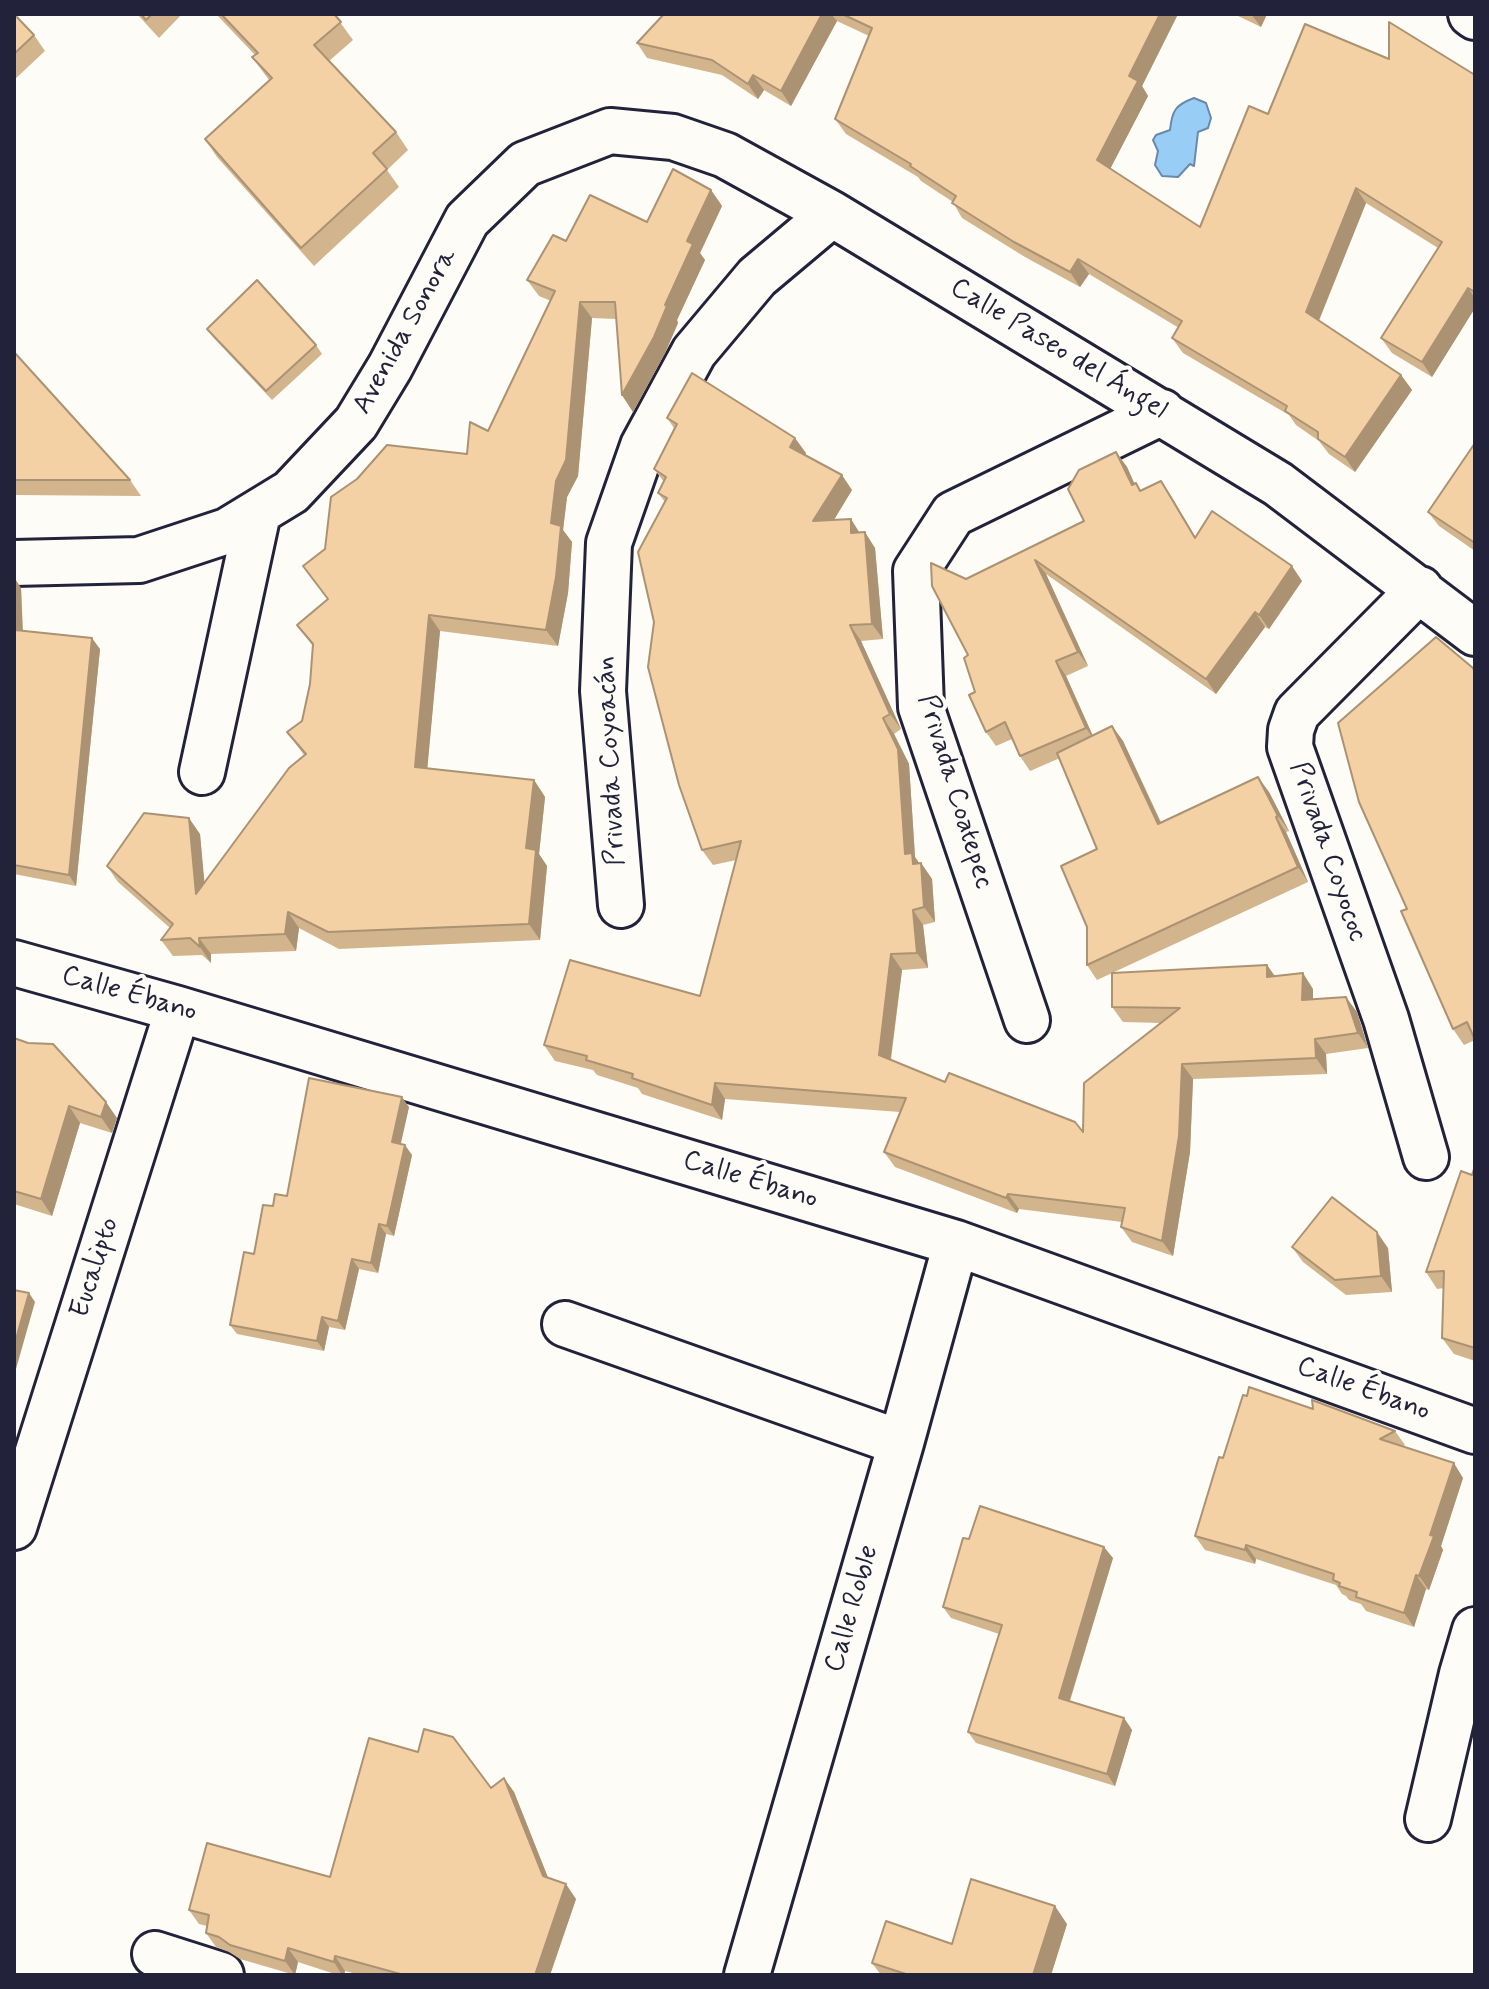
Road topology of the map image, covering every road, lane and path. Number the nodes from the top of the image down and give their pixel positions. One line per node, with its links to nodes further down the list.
1 (610, 131): 2 (street, Calle Paseo del Ángel); 4 (street, Avenida Sonora)
2 (832, 214): 3 (street, Calle Paseo del Ángel); 9 (street, Privada Coyoacán)
3 (1162, 412): 6 (street, Calle Paseo del Ángel); 12 (street, Privada Coatepec)
4 (258, 513): 5 (street, Avenida Sonora); 8 (street)
5 (14, 563)
6 (1420, 589): 7 (street, Calle Paseo del Ángel); 13 (street, Privada Coyococ)
7 (1475, 633)
8 (202, 772)
9 (621, 905)
10 (14, 963): 11 (street, Calle Ébano)
11 (178, 1009): 14 (street, Calle Ébano); 18 (street, Eucalipto)
12 (1027, 1020)
13 (1426, 1157)
14 (956, 1243): 16 (street, Calle Ébano); 17 (street, Calle Roble)
15 (565, 1324): 17 (street)
16 (1475, 1431)
17 (901, 1443): 23 (street, Calle Roble)
18 (14, 1527)
19 (1475, 1630): 20 (street)
20 (1428, 1819)
21 (155, 1954): 22 (street)
22 (221, 1975)
23 (747, 1975)

